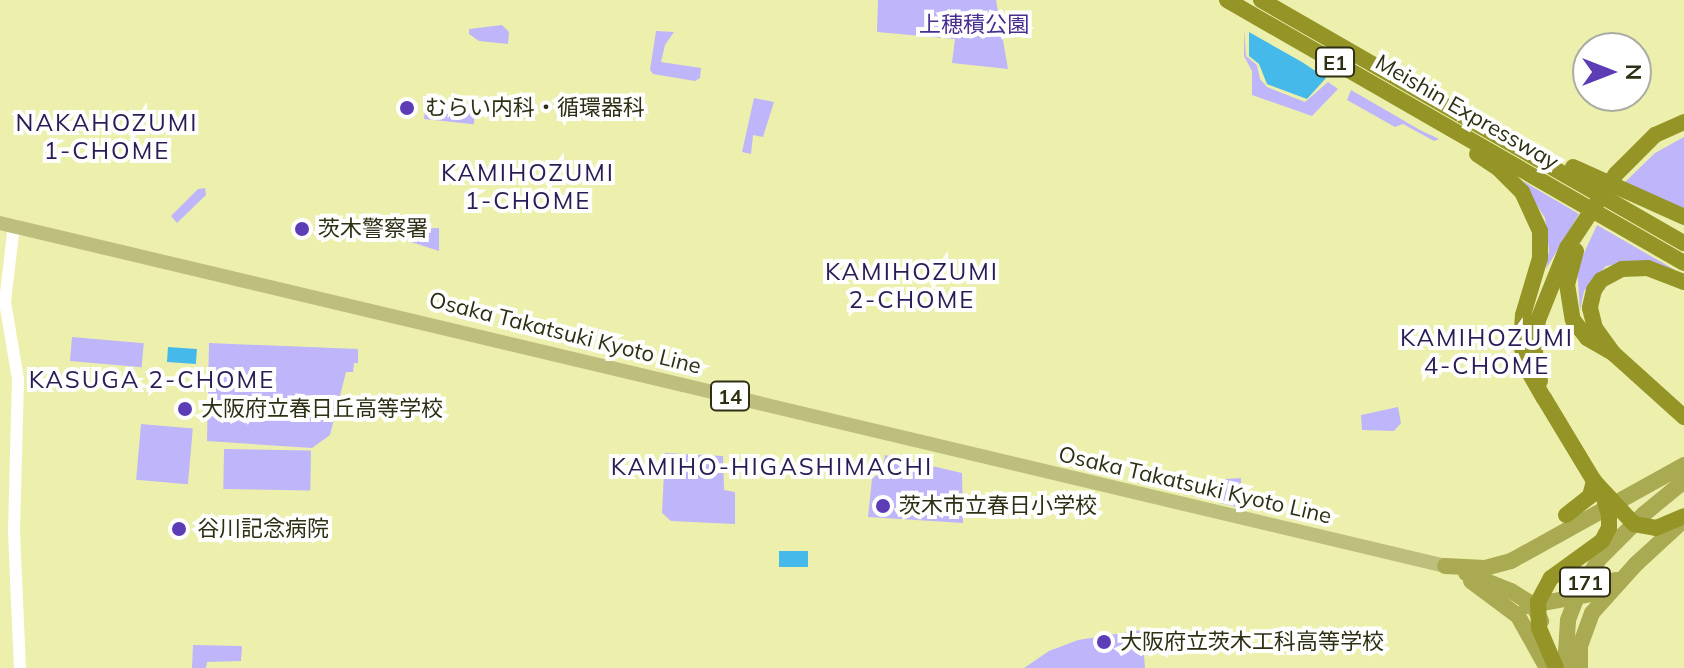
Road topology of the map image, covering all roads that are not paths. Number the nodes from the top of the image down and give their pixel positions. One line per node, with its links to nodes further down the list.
1 (1227, 0): 3 (highway, Meishin Expressway / E1)
2 (1261, 0): 3 (highway, Meishin Expressway / E1)
3 (1450, 114): 6 (highway); 6 (highway, Meishin Expressway / E1)
4 (1684, 122): 15 (highway)
5 (1684, 131): 14 (highway)
6 (1508, 152): 7 (highway, Meishin Expressway); 15 (highway)
7 (1586, 188): 8 (highway); 12 (highway, Meishin Expressway)
8 (1624, 199): 9 (highway); 11 (highway)
9 (1684, 217)
10 (7, 224): 23 (main road, Osaka Takatsuki Kyoto Line / 14); 26 (main road)
11 (1684, 243)
12 (1684, 263)
13 (1684, 282): 14 (highway)
14 (1613, 353): 16 (highway)
15 (1544, 398): 19 (highway)
16 (1682, 414)
17 (1684, 465): 23 (highway)
18 (1684, 481): 29 (highway, 171)
19 (1598, 487): 20 (highway); 21 (highway); 28 (highway)
20 (1566, 515)
21 (1684, 518): 22 (highway, 171)
22 (1636, 564): 24 (highway); 30 (highway, 171)
23 (1445, 566): 24 (highway); 25 (highway)
24 (1533, 605): 25 (highway); 29 (highway)
25 (1510, 607): 27 (highway)
26 (20, 668)
27 (1547, 668)
28 (1556, 668)
29 (1565, 668)
30 (1580, 668)

